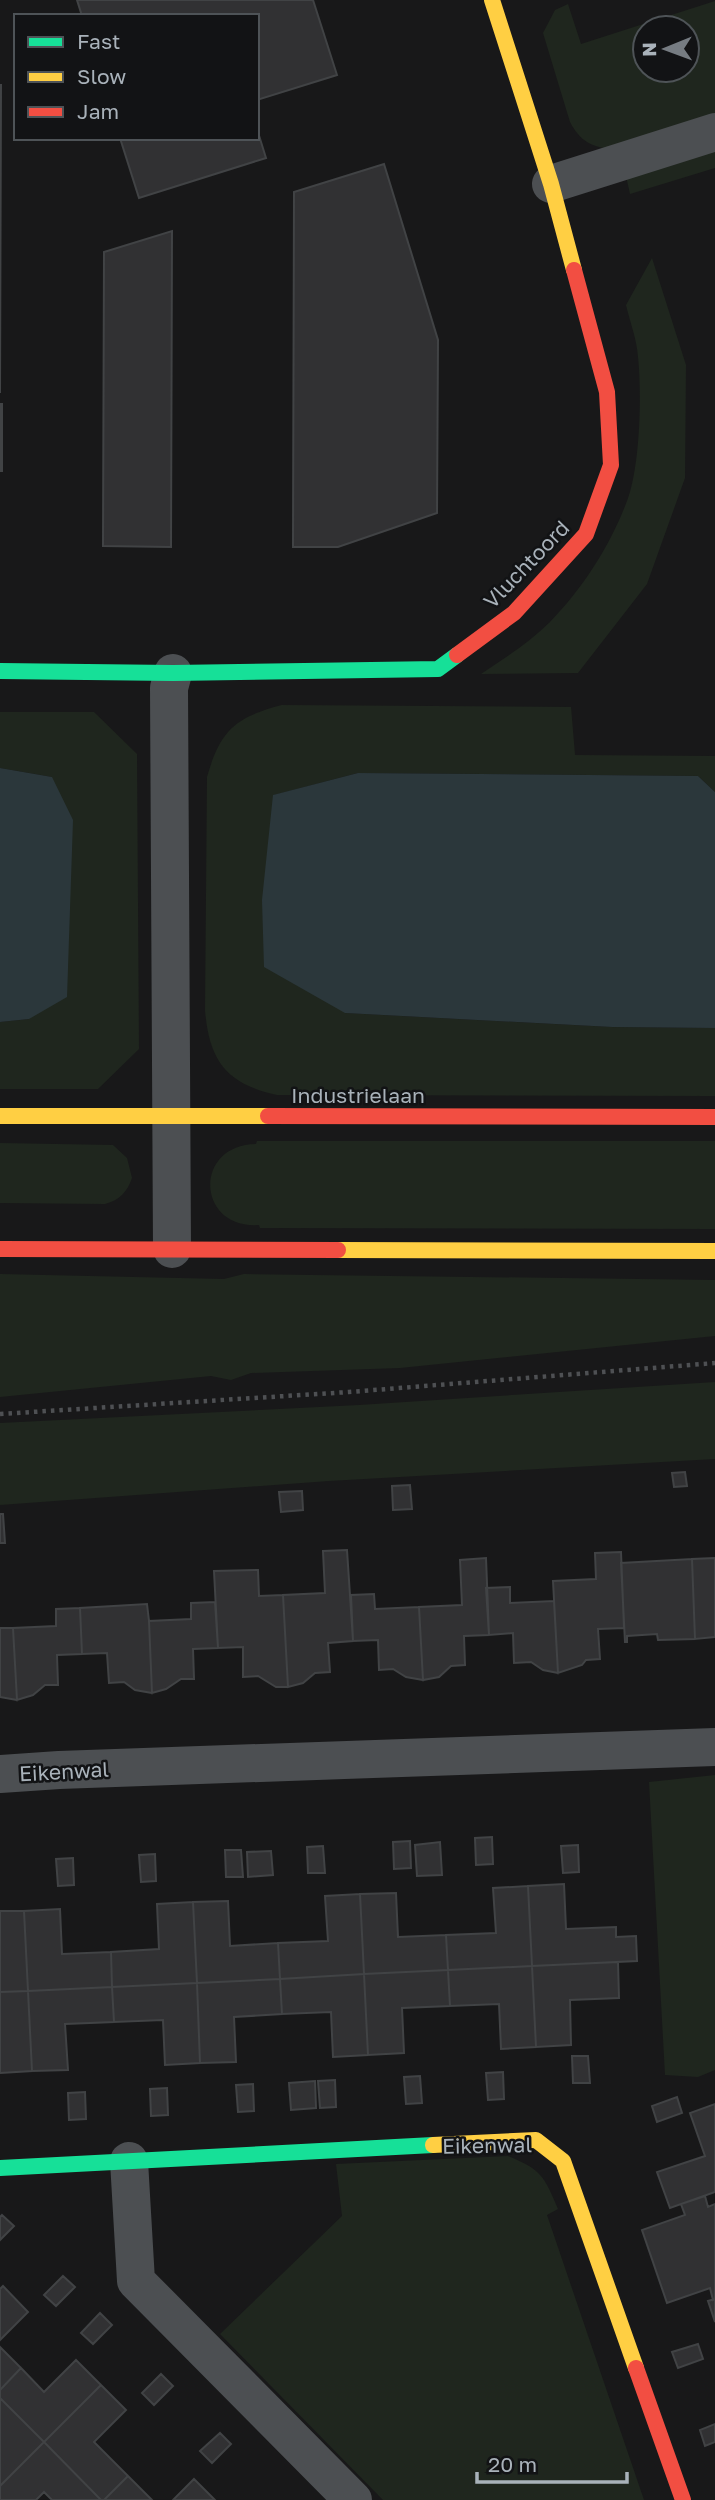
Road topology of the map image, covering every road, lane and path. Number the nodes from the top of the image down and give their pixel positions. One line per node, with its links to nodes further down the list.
1 (492, 0): 3 (street, Vluchtoord)
2 (715, 132): 3 (street)
3 (551, 184): 5 (street, Vluchtoord)
4 (0, 671): 5 (street, Vluchtoord)
5 (173, 673): 6 (street)
6 (172, 1115): 7 (street, Industrielaan); 8 (street, Industrielaan); 10 (street)
7 (0, 1116)
8 (715, 1117)
9 (0, 1249): 10 (street)
10 (172, 1249): 11 (street)
11 (715, 1251)
12 (715, 1363): 13 (path)
13 (0, 1415)
14 (715, 1747): 15 (street, Eikenwal)
15 (0, 1774)
16 (130, 2161): 17 (street, Eikenwal); 18 (street); 19 (street, Eikenwal)
17 (0, 2168)
18 (353, 2500)
19 (683, 2500)

